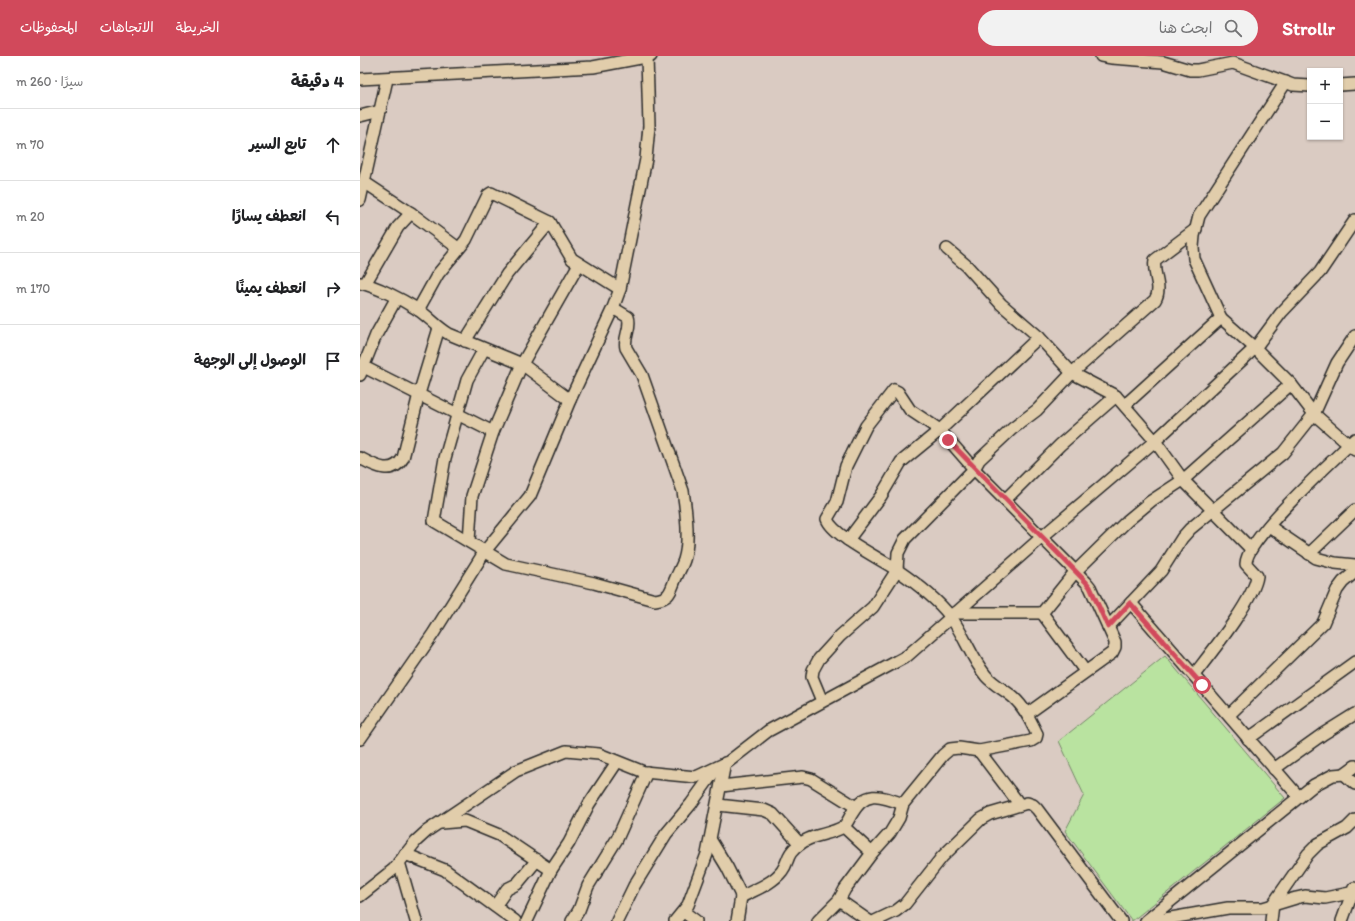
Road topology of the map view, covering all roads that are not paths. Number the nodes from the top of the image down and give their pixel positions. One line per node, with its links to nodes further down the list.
1 (649, 56): 4 (street); 21 (street)
2 (1101, 56): 5 (street)
3 (360, 79): 4 (street)
4 (387, 79): 9 (street)
5 (1286, 82): 8 (street); 16 (street)
6 (1355, 84): 7 (street)
7 (1343, 85)
8 (1307, 86)
9 (380, 111): 10 (street); 11 (street)
10 (360, 116)
11 (364, 182): 12 (street); 13 (street)
12 (360, 200)
13 (411, 213): 17 (street); 20 (street)
14 (550, 222): 17 (street); 19 (street); 29 (street)
15 (1354, 225): 30 (street)
16 (1196, 229): 25 (street); 34 (street)
17 (458, 248): 24 (street)
18 (947, 250): 28 (street)
19 (579, 264): 21 (street); 32 (street)
20 (362, 284): 22 (street)
21 (620, 289): 23 (street)
22 (396, 299): 24 (street); 33 (street)
23 (613, 308): 38 (street); 57 (street)
24 (418, 310): 26 (street)
25 (1221, 318): 30 (street); 39 (street)
26 (439, 328): 29 (street); 36 (street)
27 (1355, 336): 41 (street)
28 (1039, 337): 34 (street); 42 (street)
29 (466, 341): 31 (street)
30 (1255, 348): 35 (street); 44 (street)
31 (484, 349): 32 (street); 40 (street)
32 (522, 364): 38 (street); 43 (street)
33 (361, 369): 36 (street)
34 (1072, 373): 37 (street); 47 (street)
35 (1291, 384): 41 (street); 48 (street)
36 (419, 394): 40 (street); 46 (street)
37 (1116, 396): 39 (street); 49 (street)
38 (570, 400): 57 (street)
39 (1125, 405): 44 (street)
40 (457, 414): 43 (street); 55 (street)
41 (1314, 414): 45 (street); 51 (street)
42 (940, 430): 47 (street); 54 (street); 54 (street)
43 (493, 432): 55 (street)
44 (1155, 441): 48 (street); 53 (street)
45 (1353, 445): 52 (street)
46 (360, 458)
47 (974, 468): 49 (street); 60 (street)
48 (1183, 480): 51 (street); 61 (street)
49 (1005, 500): 53 (street)
50 (1355, 510): 58 (street)
51 (1212, 511): 56 (street); 63 (street)
52 (1269, 526): 56 (street); 58 (street)
53 (1042, 537): 61 (street); 65 (street)
54 (848, 540): 60 (street)
55 (469, 541): 57 (street)
56 (1251, 549): 69 (street)
57 (486, 551): 75 (street)
58 (1309, 554): 59 (street)
59 (1355, 565)
60 (897, 570): 65 (street); 70 (street)
61 (1075, 572): 64 (street); 66 (street)
62 (1355, 572): 73 (street)
63 (1130, 603): 66 (street); 69 (street)
64 (1042, 613): 65 (street); 68 (street)
65 (952, 615): 70 (street); 71 (street)
66 (1108, 627): 68 (street)
67 (1355, 662): 74 (street)
68 (1086, 671): 71 (street)
69 (1194, 675): 73 (street)
70 (822, 701): 78 (street)
71 (1027, 714): 76 (street)
72 (1355, 714): 80 (street)
73 (1229, 716): 74 (street)
74 (1248, 738): 80 (street)
75 (360, 739)
76 (979, 751): 86 (street); 88 (street)
77 (617, 762): 81 (street); 91 (street); 98 (street)
78 (721, 766): 81 (street); 84 (street); 111 (street)
79 (1355, 766): 82 (street)
80 (1274, 769): 85 (street)
81 (647, 772): 110 (street)
82 (1344, 774): 83 (street); 85 (street)
83 (1355, 784)
84 (721, 786): 87 (street); 89 (street)
85 (1299, 797): 118 (street)
86 (903, 804): 89 (street); 95 (street)
87 (718, 805): 93 (street); 94 (street)
88 (1020, 805): 116 (street); 117 (street)
89 (856, 807): 92 (street)
90 (1355, 820): 103 (street)
91 (439, 823): 96 (street); 97 (street)
92 (844, 827): 94 (street); 95 (street)
93 (710, 839): 101 (street); 105 (street)
94 (800, 844): 101 (street)
95 (872, 853): 102 (street)
96 (402, 858): 100 (street); 104 (street); 107 (street)
97 (537, 860): 98 (street); 104 (street)
98 (551, 870): 109 (street)
99 (1354, 891): 103 (street); 121 (street)
100 (360, 896)
101 (741, 897): 106 (street)
102 (839, 900): 114 (street); 115 (street)
103 (1273, 904): 119 (street); 120 (street)
104 (495, 906): 108 (street)
105 (684, 912): 112 (street); 113 (street)
106 (734, 919)
107 (416, 921)
108 (515, 921)
109 (527, 921)
110 (572, 921)
111 (617, 921)
112 (676, 921)
113 (696, 921)
114 (818, 921)
115 (869, 921)
116 (875, 921)
117 (1121, 921)
118 (1146, 921)
119 (1154, 921)
120 (1271, 921)
121 (1342, 921)

